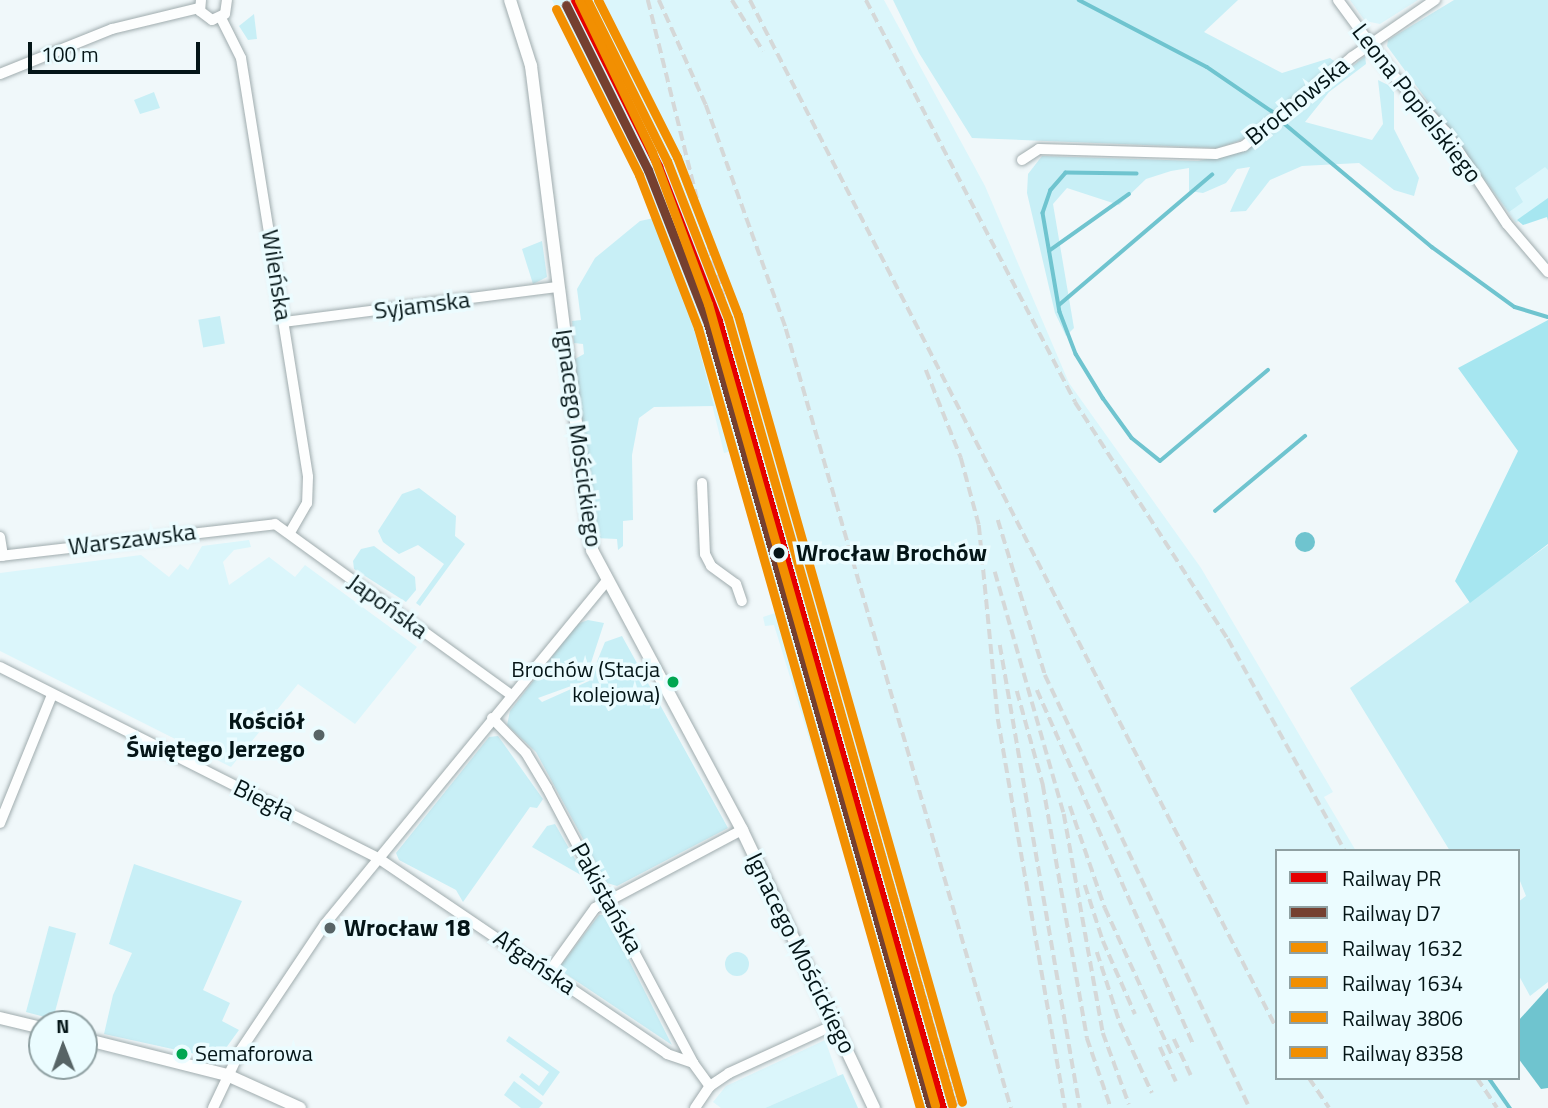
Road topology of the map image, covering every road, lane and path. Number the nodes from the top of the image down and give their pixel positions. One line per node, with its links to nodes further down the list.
1 (240, 0): 5 (street)
2 (510, 0): 12 (street, Ignacego Mościckiego)
3 (1338, 0): 8 (street, Leona Popielskiego)
4 (1435, 0): 8 (street, Brochowska)
5 (227, 2): 7 (street)
6 (200, 4): 7 (street); 9 (street)
7 (222, 18): 13 (street, Wileńska)
8 (1370, 44): 10 (street, Brochowska); 11 (street, Leona Popielskiego)
9 (0, 74)
10 (1022, 160)
11 (1548, 272)
12 (558, 287): 13 (street, Syjamska); 19 (street, Ignacego Mościckiego)
13 (284, 321): 16 (street, Wileńska)
14 (702, 483): 20 (street)
15 (263, 522): 16 (street, Japońska); 18 (street, Warszawska)
16 (290, 533): 23 (street, Japońska)
17 (0, 537): 18 (street)
18 (2, 556)
19 (608, 580): 23 (street); 27 (street, Ignacego Mościckiego)
20 (742, 601)
21 (0, 667): 22 (street, Biegła)
22 (52, 695): 25 (street); 28 (street, Biegła)
23 (511, 695): 24 (street)
24 (492, 718): 28 (street); 29 (street, Pakistańska)
25 (4, 798): 26 (street)
26 (0, 823)
27 (742, 830): 29 (street); 32 (street, Ignacego Mościckiego)
28 (378, 858): 30 (street, Afgańska); 36 (street)
29 (607, 900): 30 (street); 35 (street, Pakistańska)
30 (549, 972): 35 (street, Afgańska)
31 (0, 1018): 33 (street)
32 (836, 1024): 37 (street); 41 (street, Ignacego Mościckiego)
33 (28, 1025)
34 (98, 1043): 36 (street)
35 (693, 1063): 37 (street, Pakistańska)
36 (227, 1075): 38 (street); 39 (street)
37 (710, 1086): 40 (street)
38 (213, 1108)
39 (300, 1108)
40 (695, 1108)
41 (874, 1108)

